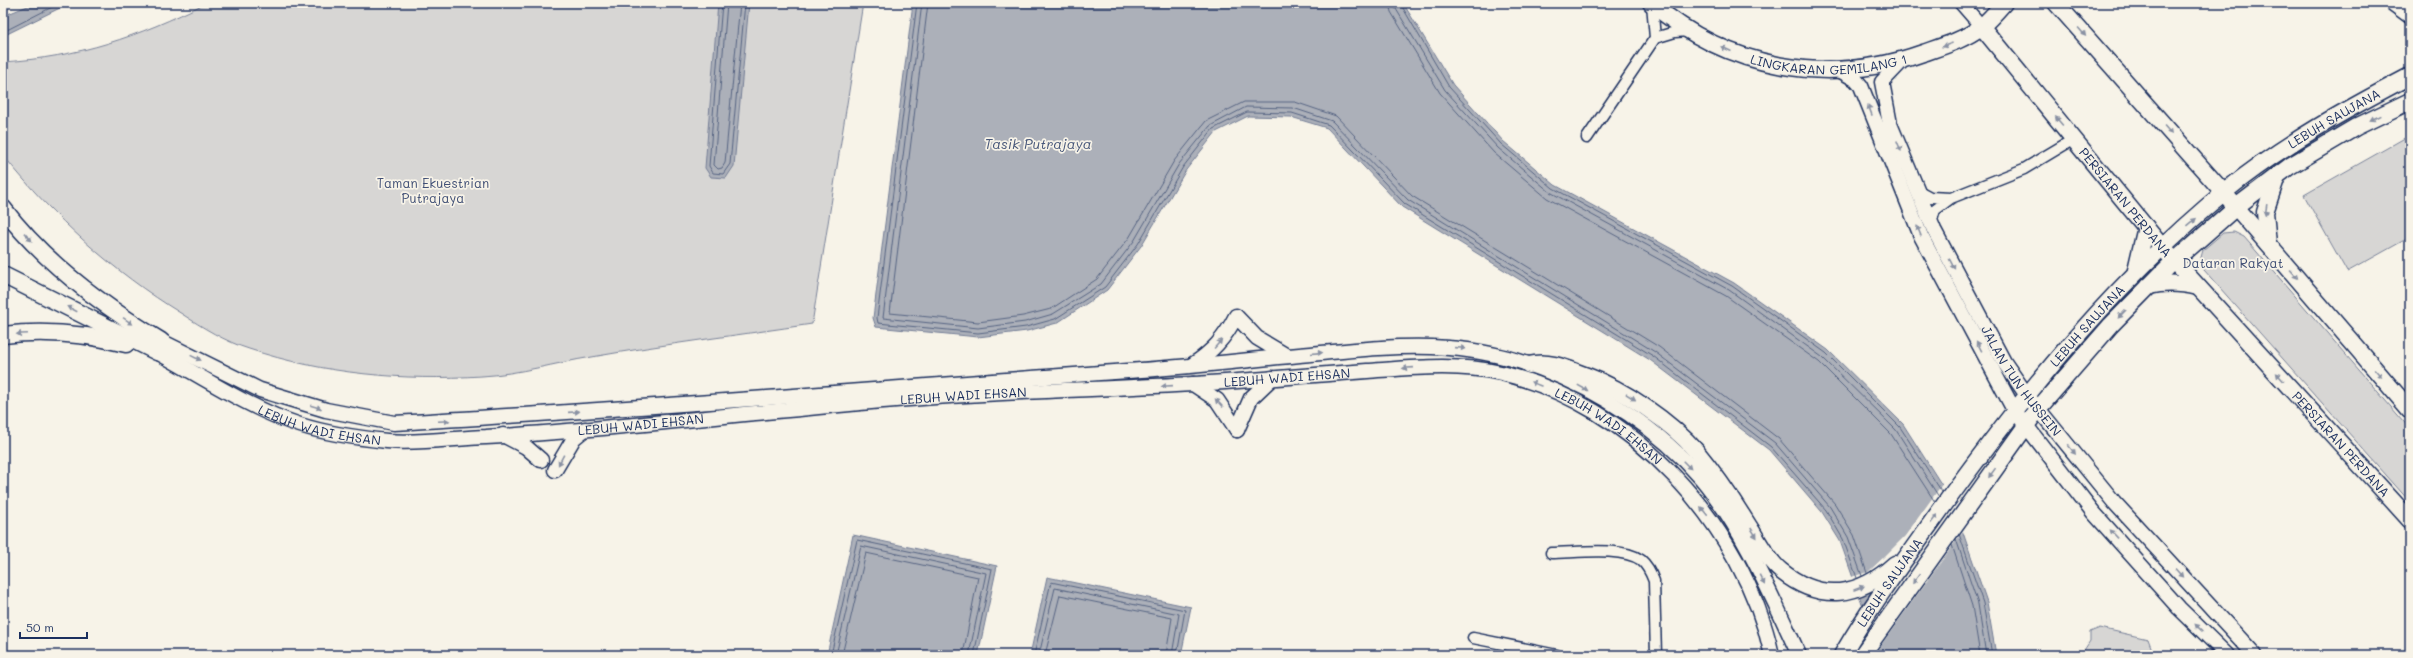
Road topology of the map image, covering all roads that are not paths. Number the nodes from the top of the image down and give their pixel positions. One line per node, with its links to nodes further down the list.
1 (1652, 3): 8 (main road, LINGKARAN GEMILANG 1); 9 (street)
2 (1961, 3): 7 (street, PERSIARAN PERDANA)
3 (2004, 3): 7 (main road, LINGKARAN GEMILANG 1)
4 (2056, 3): 16 (main road, one-way to 16)
5 (2391, 3): 6 (street)
6 (2410, 17)
7 (1981, 26): 10 (main road, LINGKARAN GEMILANG 1, one-way to 10); 15 (main road, PERSIARAN PERDANA, one-way to 7)
8 (1690, 31): 9 (street); 11 (main road, LINGKARAN GEMILANG 1, one-way to 8)
9 (1655, 38): 14 (street)
10 (1902, 61): 11 (main road, LINGKARAN GEMILANG 1); 19 (main road, JALAN TUN HUSSEIN, one-way to 19)
11 (1841, 71): 42 (main road, JALAN TUN HUSSEIN, one-way to 11)
12 (2410, 76): 17 (main road, LEBUH SAUJANA)
13 (2410, 101): 18 (main road, LEBUH SAUJANA, one-way to 18)
14 (1587, 138)
15 (2074, 139): 21 (street); 25 (main road, PERSIARAN PERDANA)
16 (2208, 175): 17 (main road); 20 (main road)
17 (2247, 175): 20 (main road, LEBUH SAUJANA)
18 (2277, 176): 22 (main road, LEBUH SAUJANA); 26 (main road, one-way to 26)
19 (1917, 190): 21 (street); 24 (main road, JALAN TUN HUSSEIN)
20 (2224, 193): 22 (main road); 27 (main road, LEBUH SAUJANA, one-way to 20)
21 (1951, 198): 24 (street)
22 (2236, 207): 26 (main road); 28 (main road, LEBUH SAUJANA)
23 (3, 208): 34 (main road, one-way to 34)
24 (1931, 223): 40 (main road, JALAN TUN HUSSEIN, one-way to 40)
25 (2146, 227): 27 (main road, PERSIARAN PERDANA); 29 (main road)
26 (2268, 244): 43 (main road, one-way to 43)
27 (2162, 247): 28 (main road, PERSIARAN PERDANA); 29 (main road, LEBUH SAUJANA)
28 (2175, 261): 31 (main road, LEBUH SAUJANA); 32 (main road, PERSIARAN PERDANA)
29 (2136, 271): 40 (main road, LEBUH SAUJANA)
30 (3, 275): 34 (main road, one-way to 30)
31 (2149, 286): 32 (main road); 41 (main road, LEBUH SAUJANA, one-way to 41)
32 (2198, 287): 49 (main road, PERSIARAN PERDANA, one-way to 32)
33 (3, 335): 34 (main road, one-way to 33)
34 (159, 346): 36 (main road, LEBUH WADI EHSAN, one-way to 36); 46 (main road, LEBUH WADI EHSAN)
35 (1287, 356): 36 (main road, LEBUH WADI EHSAN); 36 (main road, one-way to 35); 37 (main road, LEBUH WADI EHSAN, one-way to 37)
36 (1192, 365)
37 (1529, 365): 50 (main road, one-way to 50); 56 (main road, LEBUH WADI EHSAN, one-way to 56)
38 (1272, 378): 39 (main road, LEBUH WADI EHSAN); 39 (main road, one-way to 39); 55 (main road, LEBUH WADI EHSAN, one-way to 38)
39 (1193, 384): 45 (main road, LEBUH WADI EHSAN, one-way to 45)
40 (2026, 394): 41 (main road, JALAN TUN HUSSEIN); 42 (main road, LEBUH SAUJANA)
41 (2038, 409): 44 (main road, LEBUH SAUJANA); 60 (main road, JALAN TUN HUSSEIN, one-way to 60)
42 (2014, 410): 44 (main road, JALAN TUN HUSSEIN); 50 (main road, LEBUH SAUJANA, one-way to 42)
43 (2410, 410)
44 (2026, 425): 58 (main road, LEBUH SAUJANA, one-way to 58); 59 (main road, JALAN TUN HUSSEIN, one-way to 44)
45 (585, 429): 46 (main road, LEBUH WADI EHSAN); 48 (main road, one-way to 48)
46 (503, 436): 47 (main road)
47 (541, 460)
48 (555, 470)
49 (2410, 520)
50 (1915, 545): 57 (main road, LEBUH SAUJANA)
51 (1551, 553): 54 (street)
52 (1473, 638): 53 (street)
53 (1557, 655)
54 (1656, 655)
55 (1772, 655)
56 (1799, 655)
57 (1842, 655)
58 (1862, 655)
59 (2227, 655)
60 (2255, 655)

